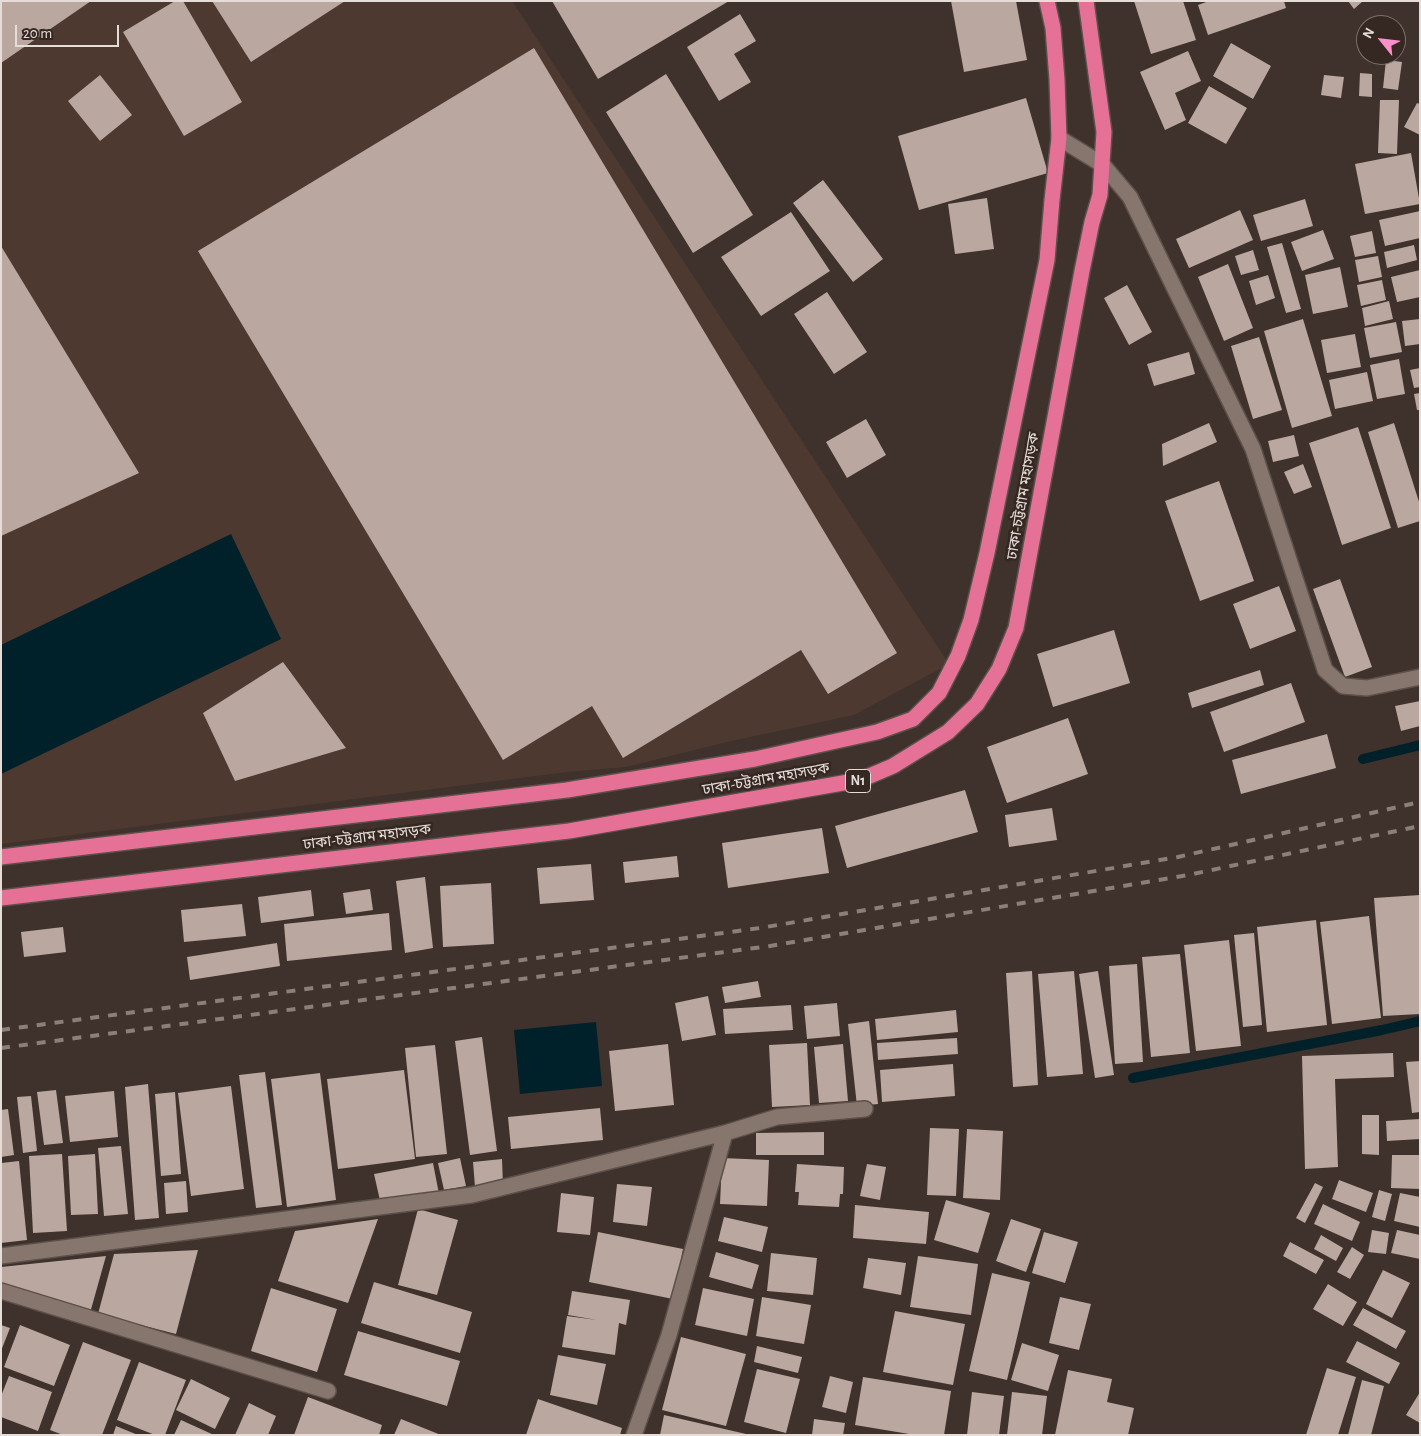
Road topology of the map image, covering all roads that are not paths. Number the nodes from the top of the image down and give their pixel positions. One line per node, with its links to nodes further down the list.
1 (1047, 1): 3 (highway, ঢাকা-চট্টগ্রাম মহাসড়ক)
2 (1086, 1): 4 (highway, ঢাকা-চট্টগ্রাম মহাসড়ক / N1)
3 (1060, 138): 4 (street); 6 (highway, ঢাকা-চট্টগ্রাম মহাসড়ক)
4 (1103, 165): 5 (street); 7 (highway, ঢাকা-চট্টগ্রাম মহাসড়ক / N1)
5 (1420, 678)
6 (1, 857)
7 (1, 898)
8 (865, 1109): 9 (street)
9 (724, 1133): 10 (street); 13 (street)
10 (1, 1256)
11 (1, 1291): 12 (street)
12 (328, 1390)
13 (634, 1435)

